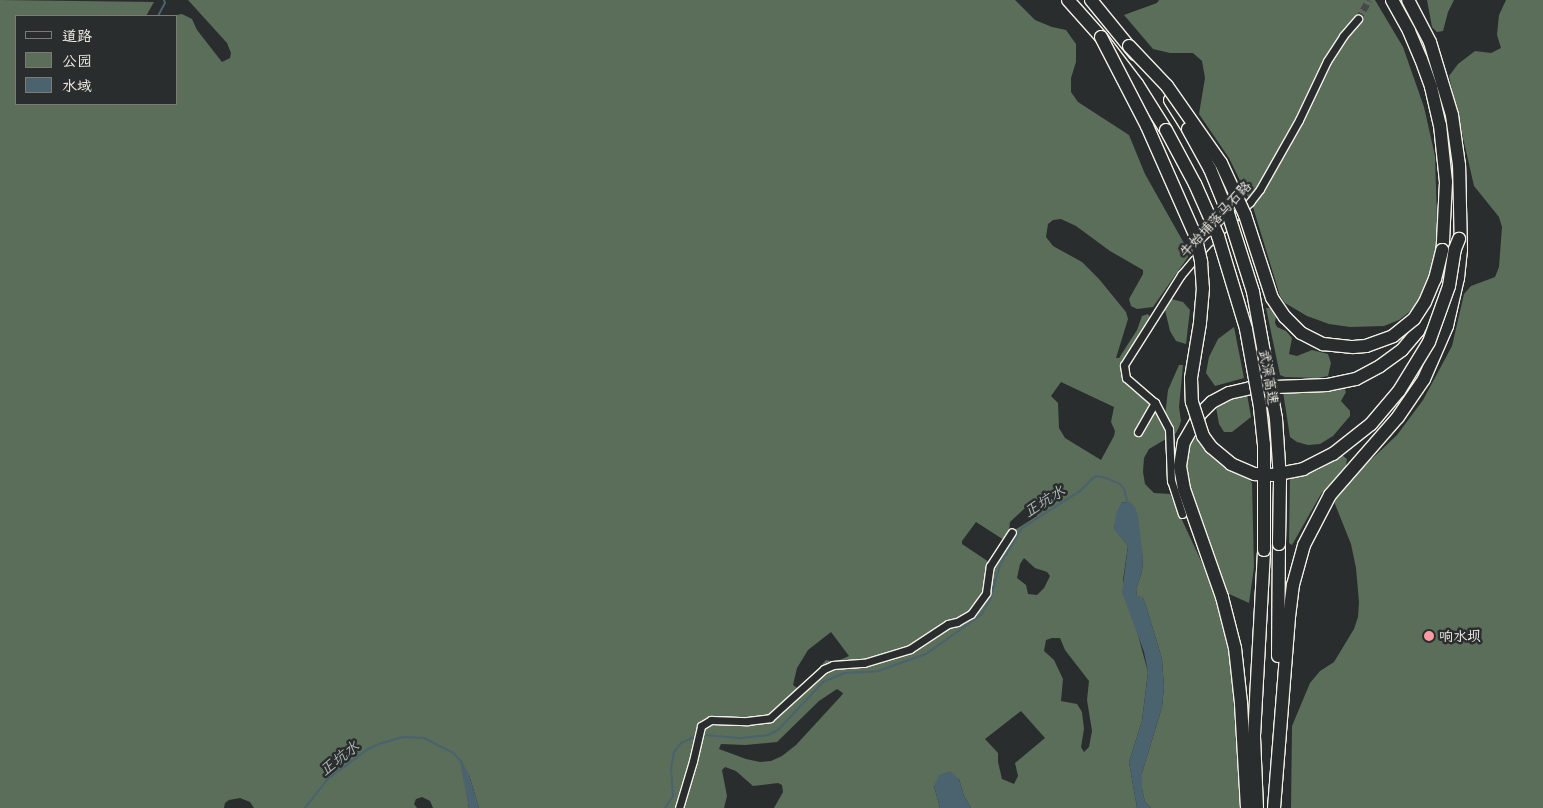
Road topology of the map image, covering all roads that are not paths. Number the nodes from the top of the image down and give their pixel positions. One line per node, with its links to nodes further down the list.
1 (1068, 0): 9 (highway, 武深高速)
2 (1091, 0): 10 (highway, 武深高速)
3 (1392, 0): 12 (highway)
4 (1408, 0): 8 (highway)
5 (1414, 0): 8 (highway)
6 (1421, 0): 8 (highway)
7 (1358, 20): 13 (street, 牛始埔落马石路)
8 (1423, 25): 11 (highway)
9 (1101, 37): 11 (highway, bridge); 19 (highway, 武深高速, bridge)
10 (1129, 46): 12 (highway, bridge); 20 (highway, 武深高速, bridge)
11 (1459, 239): 20 (highway)
12 (1442, 250): 18 (highway)
13 (1155, 403): 14 (street); 15 (street, 牛始埔落马石路)
14 (1138, 432)
15 (1182, 514)
16 (1012, 532): 17 (street)
17 (679, 808)
18 (1247, 808)
19 (1257, 808)
20 (1274, 808)

